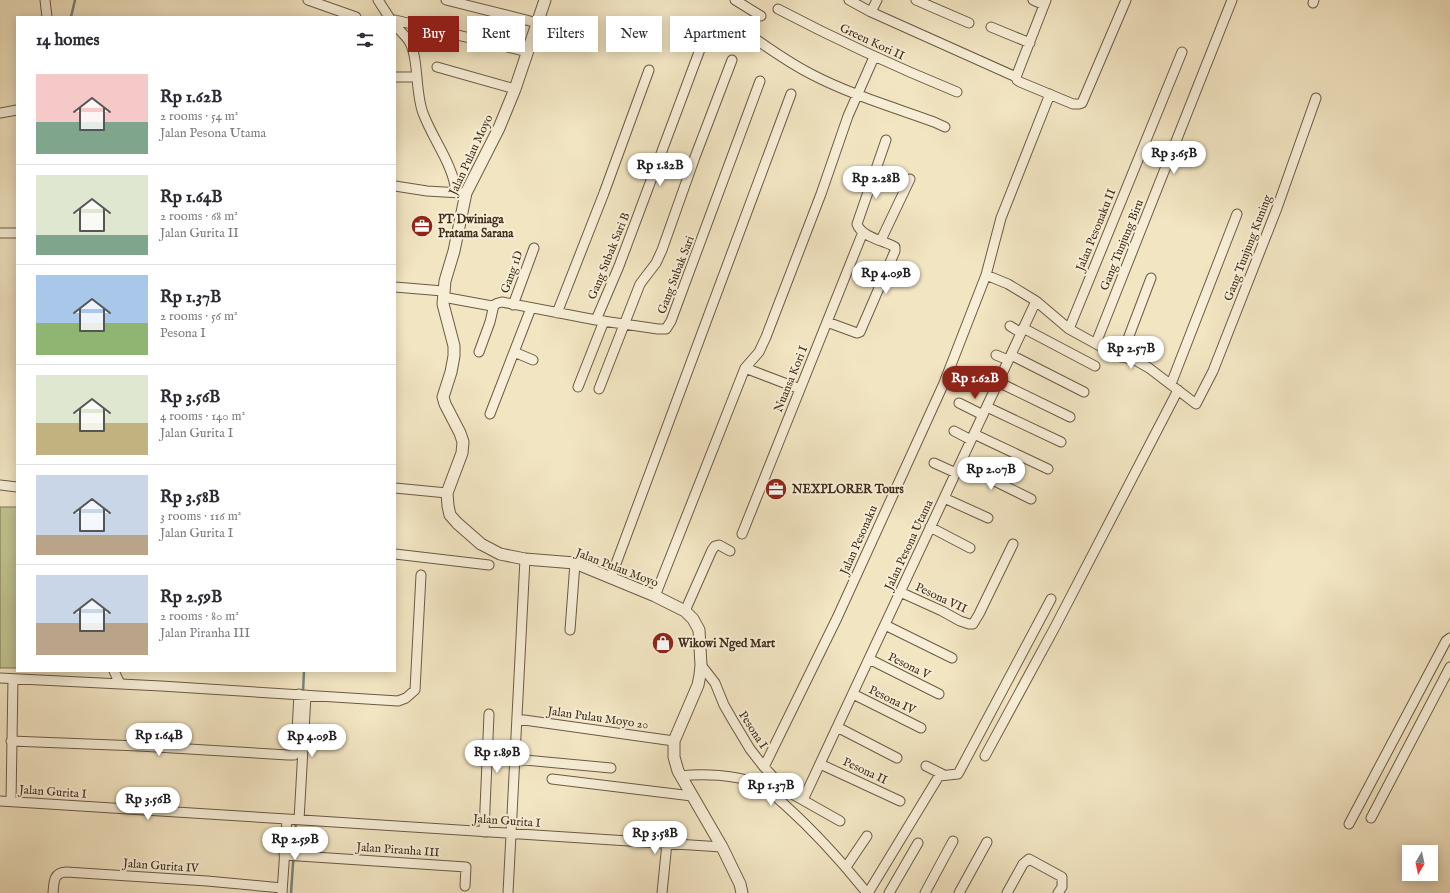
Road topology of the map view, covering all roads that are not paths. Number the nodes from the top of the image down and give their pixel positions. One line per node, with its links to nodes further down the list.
1 (45, 0): 16 (street)
2 (308, 0): 17 (street)
3 (378, 0): 18 (street)
4 (446, 0): 22 (street)
5 (545, 0): 19 (street, Jalan Pulau Moyo)
6 (735, 0): 20 (street)
7 (849, 0): 15 (street)
8 (877, 0): 15 (street)
9 (916, 0): 23 (street)
10 (1032, 0): 13 (street)
11 (1126, 0): 44 (street)
12 (1232, 0): 74 (street, Gang Tunjung Biru)
13 (1045, 2): 28 (street)
14 (778, 9): 32 (street, Green Kori II)
15 (871, 12): 38 (street)
16 (47, 16)
17 (353, 16)
18 (389, 16)
19 (540, 16)
20 (761, 16)
21 (396, 20): 29 (street)
22 (533, 22)
23 (969, 23)
24 (991, 27): 28 (street)
25 (396, 28): 36 (street)
26 (533, 38): 29 (street, Jalan Pulau Moyo)
27 (760, 43): 43 (street)
28 (1030, 43): 38 (street)
29 (528, 52): 40 (street, Jalan Pulau Moyo)
30 (699, 52): 68 (street, Gang Subak Sari B)
31 (1182, 52): 72 (street, Jalan Pesonaku II)
32 (874, 57): 41 (street, Green Kori II); 43 (street)
33 (732, 60): 70 (street)
34 (438, 67): 40 (street)
35 (649, 70): 67 (street)
36 (417, 76): 37 (street); 52 (street)
37 (396, 77)
38 (1016, 77): 44 (street)
39 (760, 81): 70 (street, Gang Subak Sari)
40 (515, 90): 52 (street, Jalan Pulau Moyo)
41 (957, 92)
42 (791, 94): 119 (street)
43 (857, 94): 48 (street); 82 (street)
44 (1050, 94): 59 (street, Jalan Pesonaku)
45 (1316, 98): 89 (street, Gang Tunjung Kuning)
46 (16, 110): 47 (street)
47 (0, 113)
48 (945, 127)
49 (886, 140): 55 (street)
50 (910, 179): 57 (street)
51 (396, 186): 52 (street)
52 (461, 193): 62 (street, Jalan Pulau Moyo)
53 (1236, 214): 84 (street)
54 (0, 232): 56 (street)
55 (863, 232): 57 (street); 69 (street, Nuansa Kori I)
56 (16, 233)
57 (881, 240): 69 (street)
58 (534, 248): 65 (street, Gang 1D)
59 (986, 275): 63 (street); 150 (street, Jalan Pesonaku)
60 (1151, 278): 78 (street)
61 (396, 287): 62 (street, Gang Subak Sari)
62 (447, 296): 64 (street, Gang Subak Sari); 105 (street, Jalan Pulau Moyo)
63 (1036, 301): 72 (street); 73 (street, Jalan Pesona Utama)
64 (494, 305): 65 (street, Gang Subak Sari); 75 (street)
65 (513, 305): 66 (street, Gang Subak Sari)
66 (531, 308): 67 (street, Gang Subak Sari); 76 (street)
67 (557, 313): 68 (street, Gang Subak Sari)
68 (600, 320): 70 (street, Gang Subak Sari); 86 (street, Gang Subak Sari B)
69 (827, 322): 88 (street, Nuansa Kori I)
70 (624, 324): 87 (street)
71 (1010, 326): 73 (street)
72 (1068, 329): 74 (street)
73 (1022, 330): 79 (street, Jalan Pesona Utama); 81 (street)
74 (1096, 343): 78 (street)
75 (479, 352)
76 (514, 352): 80 (street); 93 (street)
77 (996, 355): 79 (street)
78 (1121, 357): 84 (street)
79 (1009, 358): 85 (street, Jalan Pesona Utama); 90 (street)
80 (533, 360)
81 (1095, 366)
82 (746, 368): 88 (street); 121 (street)
83 (980, 380): 85 (street)
84 (1170, 384): 89 (street)
85 (997, 385): 92 (street, Jalan Pesona Utama); 94 (street)
86 (578, 388)
87 (599, 389)
88 (800, 389): 110 (street, Nuansa Kori I)
89 (1178, 390): 145 (street)
90 (1084, 392)
91 (959, 403): 92 (street)
92 (985, 411): 96 (street, Jalan Pesona Utama); 97 (street)
93 (490, 414)
94 (1070, 417)
95 (954, 431): 96 (street)
96 (973, 437): 99 (street, Jalan Pesona Utama); 100 (street)
97 (1061, 442)
98 (934, 463): 101 (street)
99 (960, 464): 101 (street, Jalan Pesona Utama); 107 (street)
100 (1048, 468)
101 (956, 473): 106 (street, Jalan Pesona Utama)
102 (0, 485): 103 (street)
103 (16, 487)
104 (396, 488): 105 (street)
105 (447, 493): 115 (street, Jalan Pulau Moyo)
106 (944, 498): 108 (street); 109 (street, Jalan Pesona Utama)
107 (1031, 499)
108 (988, 518)
109 (930, 528): 112 (street); 120 (street, Jalan Pesona Utama)
110 (742, 534)
111 (1013, 544): 120 (street, Pesona VII)
112 (970, 548)
113 (730, 551): 123 (street)
114 (396, 554): 117 (street)
115 (525, 559): 116 (street, Jalan Pulau Moyo); 139 (street)
116 (575, 563): 119 (street, Jalan Pulau Moyo); 125 (street)
117 (489, 565)
118 (422, 575): 137 (street)
119 (611, 577): 121 (street, Jalan Pulau Moyo)
120 (900, 592): 124 (street, Jalan Pesona Utama)
121 (655, 596): 123 (street, Jalan Pulau Moyo)
122 (1051, 599): 152 (street)
123 (685, 611): 129 (street, Jalan Pulau Moyo)
124 (885, 625): 127 (street); 128 (street, Jalan Pesona Utama)
125 (570, 630)
126 (1450, 638): 163 (street)
127 (952, 658)
128 (869, 659): 135 (street, Jalan Pesona Utama); 136 (street, Pesona V)
129 (701, 665): 144 (street, Jalan Pulau Moyo); 150 (street, Pesona I)
130 (1450, 667): 160 (street)
131 (114, 672): 134 (street)
132 (0, 678): 133 (street)
133 (13, 679): 134 (street); 142 (street, Jalan Gurita I)
134 (120, 684): 137 (street)
135 (853, 694): 140 (street, Jalan Pesona Utama); 141 (street, Pesona IV)
136 (939, 694)
137 (302, 695): 143 (street, Jalan Gurita IV)
138 (489, 714): 164 (street)
139 (517, 719): 144 (street, Jalan Pulau Moyo 20); 147 (street)
140 (837, 727): 146 (street); 148 (street, Jalan Pesona Utama)
141 (921, 728)
142 (11, 741): 143 (street); 158 (street, Jalan Gurita I)
143 (300, 741): 161 (street, Jalan Gurita IV)
144 (674, 741): 153 (street, Jalan Pulau Moyo)
145 (985, 756)
146 (897, 758)
147 (514, 759): 151 (street); 165 (street)
148 (820, 764): 156 (street, Jalan Pesona Utama); 159 (street, Pesona II)
149 (926, 766): 152 (street)
150 (764, 767): 156 (street, Pesona I)
151 (611, 768)
152 (942, 774): 180 (street)
153 (681, 776): 155 (street, Jalan Pulau Moyo); 173 (street)
154 (552, 779): 155 (street)
155 (692, 796): 171 (street, Jalan Pulau Moyo)
156 (803, 800): 162 (street, Pesona I)
157 (0, 801): 158 (street)
158 (11, 801): 161 (street, Jalan Gurita I)
159 (900, 801)
160 (1371, 818)
161 (294, 820): 164 (street, Jalan Gurita I); 172 (street, Jalan Gurita IV)
162 (840, 821)
163 (1350, 824)
164 (484, 832): 165 (street, Jalan Gurita I)
165 (510, 833): 169 (street, Jalan Gurita I); 177 (street)
166 (867, 836): 173 (street)
167 (952, 841): 182 (street)
168 (987, 842): 183 (street)
169 (667, 843): 171 (street, Jalan Gurita I); 178 (street)
170 (918, 843): 181 (street)
171 (722, 847): 179 (street, Jalan Pulau Moyo)
172 (290, 855): 174 (street, Jalan Piranha III); 175 (street, Jalan Gurita IV)
173 (846, 867): 180 (street)
174 (465, 886)
175 (282, 890): 176 (street, Jalan Gurita IV)
176 (53, 893)
177 (508, 893)
178 (662, 893)
179 (742, 893)
180 (867, 893)
181 (889, 893)
182 (925, 893)
183 (958, 893)
184 (1006, 893): 185 (street)
185 (1058, 893)

